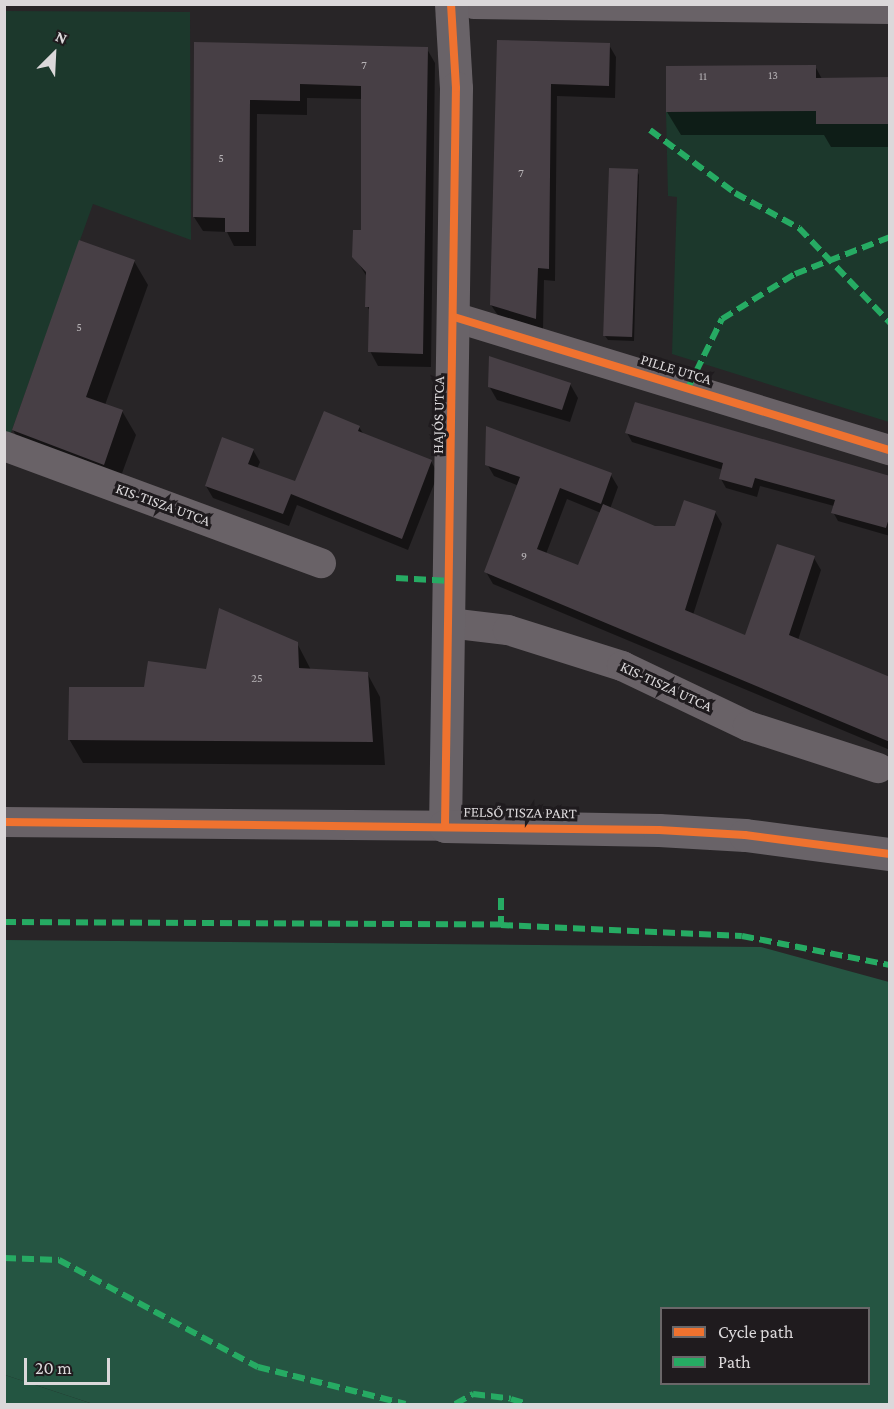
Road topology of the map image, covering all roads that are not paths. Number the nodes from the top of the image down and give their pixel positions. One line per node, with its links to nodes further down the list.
1 (451, 4): 4 (main road, HAJÓS UTCA)
2 (474, 4): 3 (street)
3 (890, 9)
4 (454, 317): 6 (street, PILLE UTCA); 8 (main road, HAJÓS UTCA)
5 (4, 446): 7 (street, KIS-TISZA UTCA)
6 (890, 450)
7 (321, 563)
8 (449, 623): 9 (street, KIS-TISZA UTCA); 11 (main road, HAJÓS UTCA)
9 (878, 768)
10 (4, 822): 11 (street, FELSŐ TISZA PART)
11 (445, 826): 12 (main road, FELSŐ TISZA PART)
12 (890, 854)

